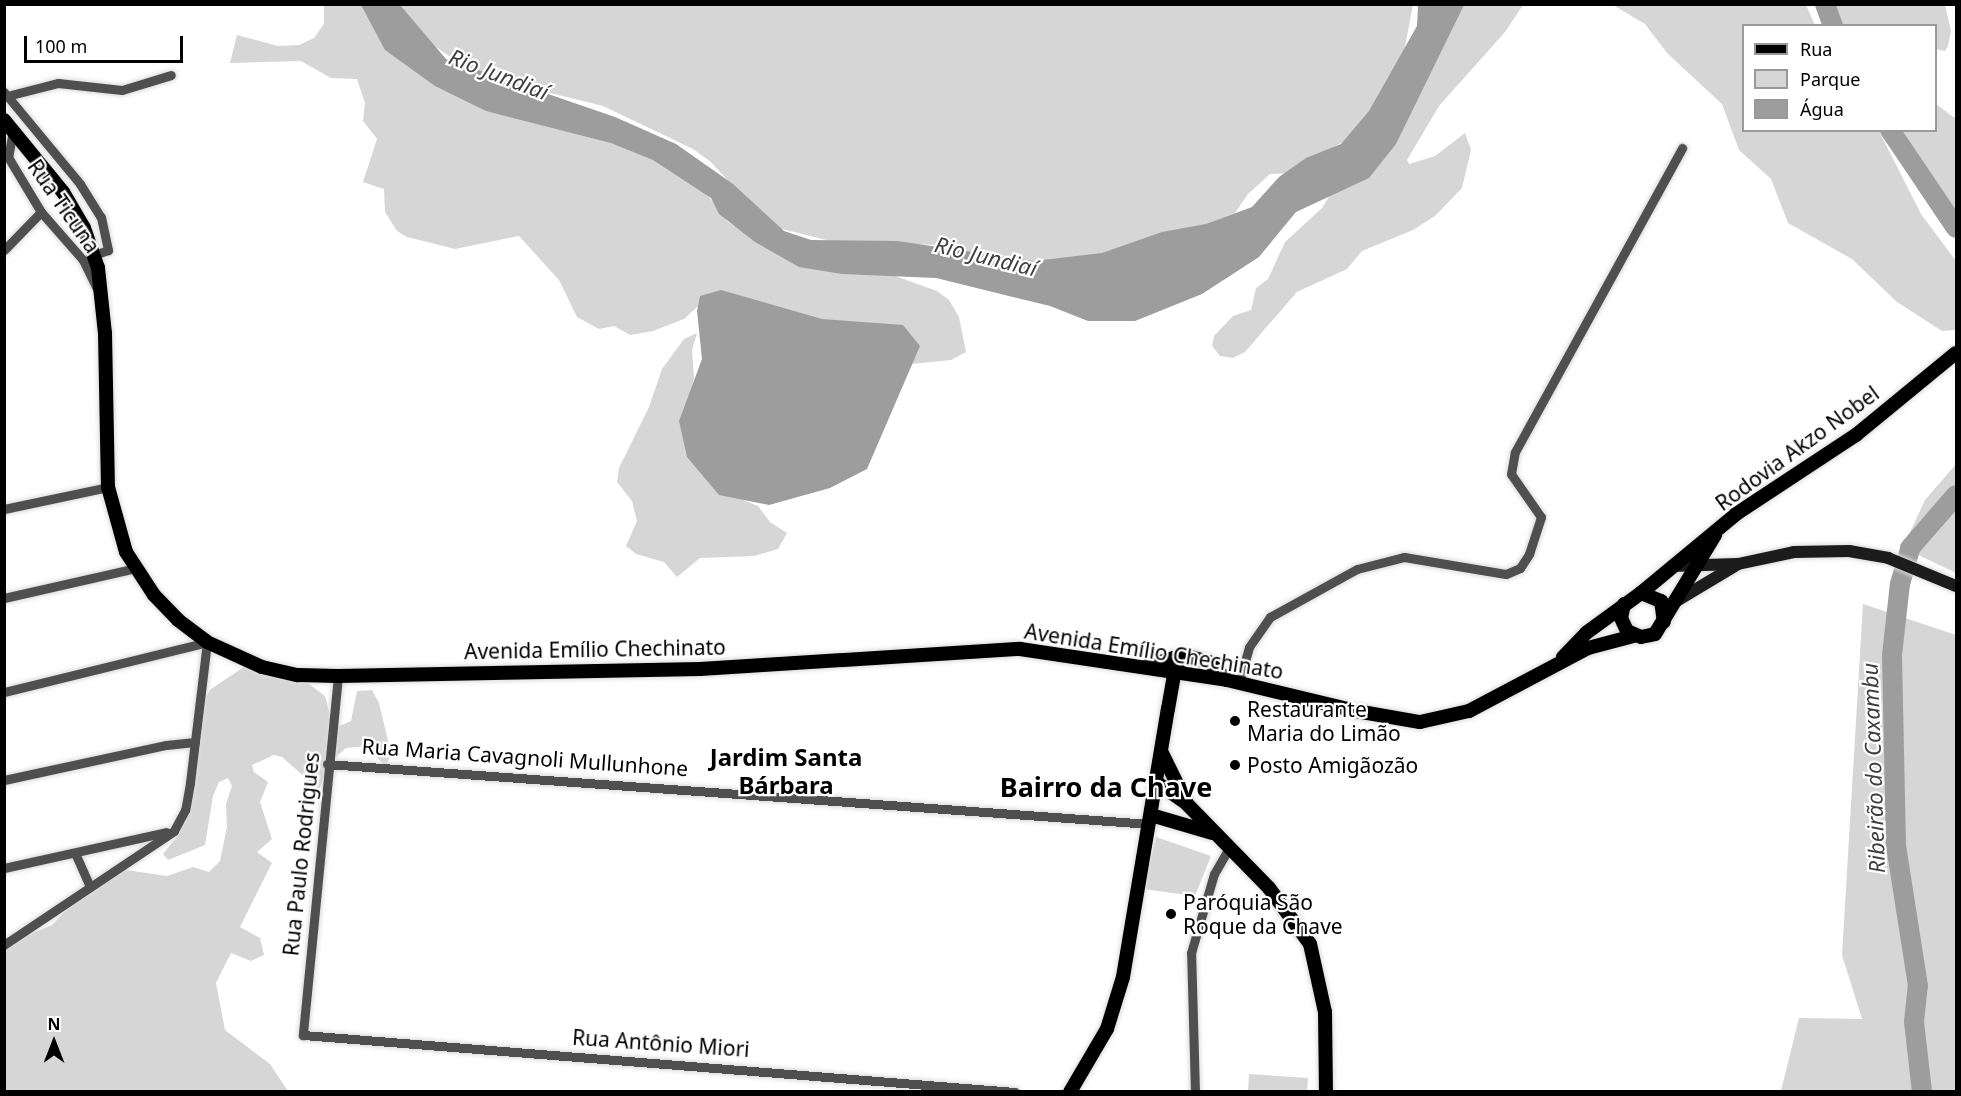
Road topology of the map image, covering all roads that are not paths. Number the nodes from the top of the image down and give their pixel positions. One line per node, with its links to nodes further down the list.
1 (171, 75): 2 (street)
2 (6, 94): 7 (street)
3 (9, 125): 5 (street, Rua Ticuna); 7 (main road, Avenida Emílio Chechinato)
4 (1682, 148): 30 (street)
5 (41, 212): 6 (street); 8 (street, Rua Ticuna)
6 (4, 250)
7 (94, 255): 8 (main road, Avenida Emílio Chechinato)
8 (103, 301): 10 (main road, Avenida Emílio Chechinato)
9 (1956, 353): 12 (main road, Rodovia Akzo Nobel)
10 (108, 487): 11 (street); 16 (main road, Avenida Emílio Chechinato)
11 (4, 509)
12 (1717, 531): 14 (main road, Rodovia Akzo Nobel); 15 (main road, Rodovia Akzo Nobel)
13 (1738, 564): 14 (main road); 17 (main road); 20 (main road)
14 (1699, 565): 15 (main road); 20 (main road, Rodovia Akzo Nobel)
15 (1672, 566): 18 (main road, Rodovia Akzo Nobel)
16 (136, 568): 19 (street); 24 (main road, Avenida Emílio Chechinato)
17 (1956, 586)
18 (1641, 593): 21 (main road); 22 (main road)
19 (4, 598)
20 (1678, 600): 22 (main road, Rodovia Akzo Nobel)
21 (1624, 604): 23 (main road); 26 (main road, Avenida Emílio Chechinato)
22 (1664, 622): 23 (main road)
23 (1634, 636): 26 (main road, Avenida Emílio Chechinato)
24 (207, 642): 29 (main road, Avenida Emílio Chechinato); 31 (street); 32 (street)
25 (1184, 655): 27 (main road); 28 (main road); 30 (main road)
26 (1557, 664): 30 (main road, Avenida Emílio Chechinato)
27 (1145, 667): 28 (main road, Avenida Emílio Chechinato); 29 (main road, Avenida Emílio Chechinato)
28 (1175, 671): 30 (main road, Avenida Emílio Chechinato); 33 (main road)
29 (338, 676): 34 (street, Rua Paulo Rodrigues)
30 (1233, 681)
31 (4, 692)
32 (195, 742): 35 (street); 39 (street)
33 (1161, 751): 36 (main road); 37 (main road)
34 (327, 764): 38 (street, Rua Maria Cavagnoli Mullunhone); 46 (street, Rua Paulo Rodrigues)
35 (4, 780)
36 (1156, 782): 37 (main road); 38 (main road)
37 (1187, 804): 40 (main road)
38 (1151, 820): 40 (main road, Rua Maria Cavagnoli Mullunhone); 48 (main road)
39 (174, 831): 42 (street); 44 (street)
40 (1214, 834): 41 (main road)
41 (1229, 848): 49 (street); 50 (main road)
42 (75, 853): 43 (street); 44 (street)
43 (4, 867)
44 (89, 885): 45 (street)
45 (4, 945)
46 (303, 1035): 47 (street, Rua Antônio Miori)
47 (1015, 1092)
48 (1070, 1092)
49 (1195, 1092)
50 (1326, 1092)

